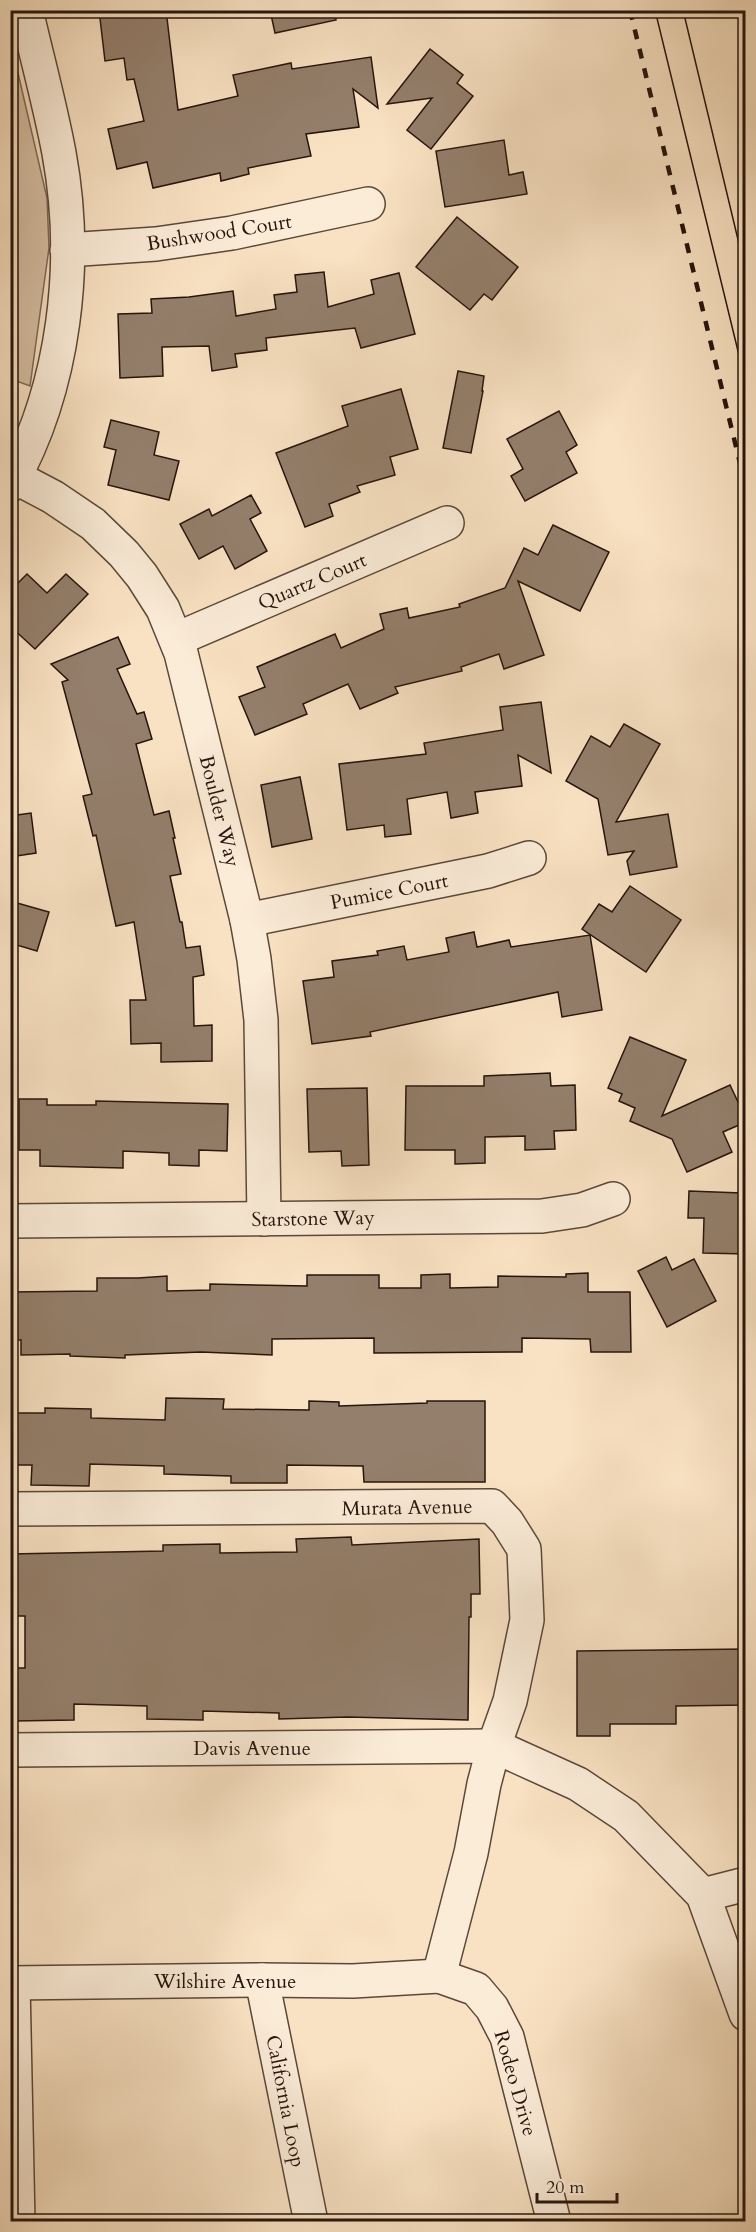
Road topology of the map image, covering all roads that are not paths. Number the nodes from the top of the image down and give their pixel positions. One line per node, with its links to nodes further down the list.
1 (26, 10): 3 (street)
2 (368, 204): 3 (street, Bushwood Court)
3 (68, 250): 4 (street)
4 (13, 481): 6 (street, Boulder Way)
5 (447, 523): 6 (street, Quartz Court)
6 (177, 639): 8 (street, Boulder Way)
7 (529, 858): 8 (street, Pumice Court)
8 (247, 920): 10 (street, Boulder Way)
9 (613, 1199): 10 (street, Starstone Way)
10 (264, 1219): 11 (street, Starstone Way)
11 (10, 1221)
12 (10, 1509): 13 (street, Murata Avenue)
13 (494, 1746): 14 (street, Davis Avenue); 16 (street); 17 (street, Murata Avenue)
14 (10, 1750)
15 (746, 1884): 16 (street)
16 (703, 1895): 20 (street)
17 (439, 1976): 18 (street, Wilshire Avenue); 23 (street, Rodeo Drive)
18 (262, 1980): 19 (street, Wilshire Avenue); 22 (street, California Loop)
19 (12, 1983): 21 (street)
20 (746, 2014)
21 (18, 2222)
22 (311, 2222)
23 (554, 2222)

